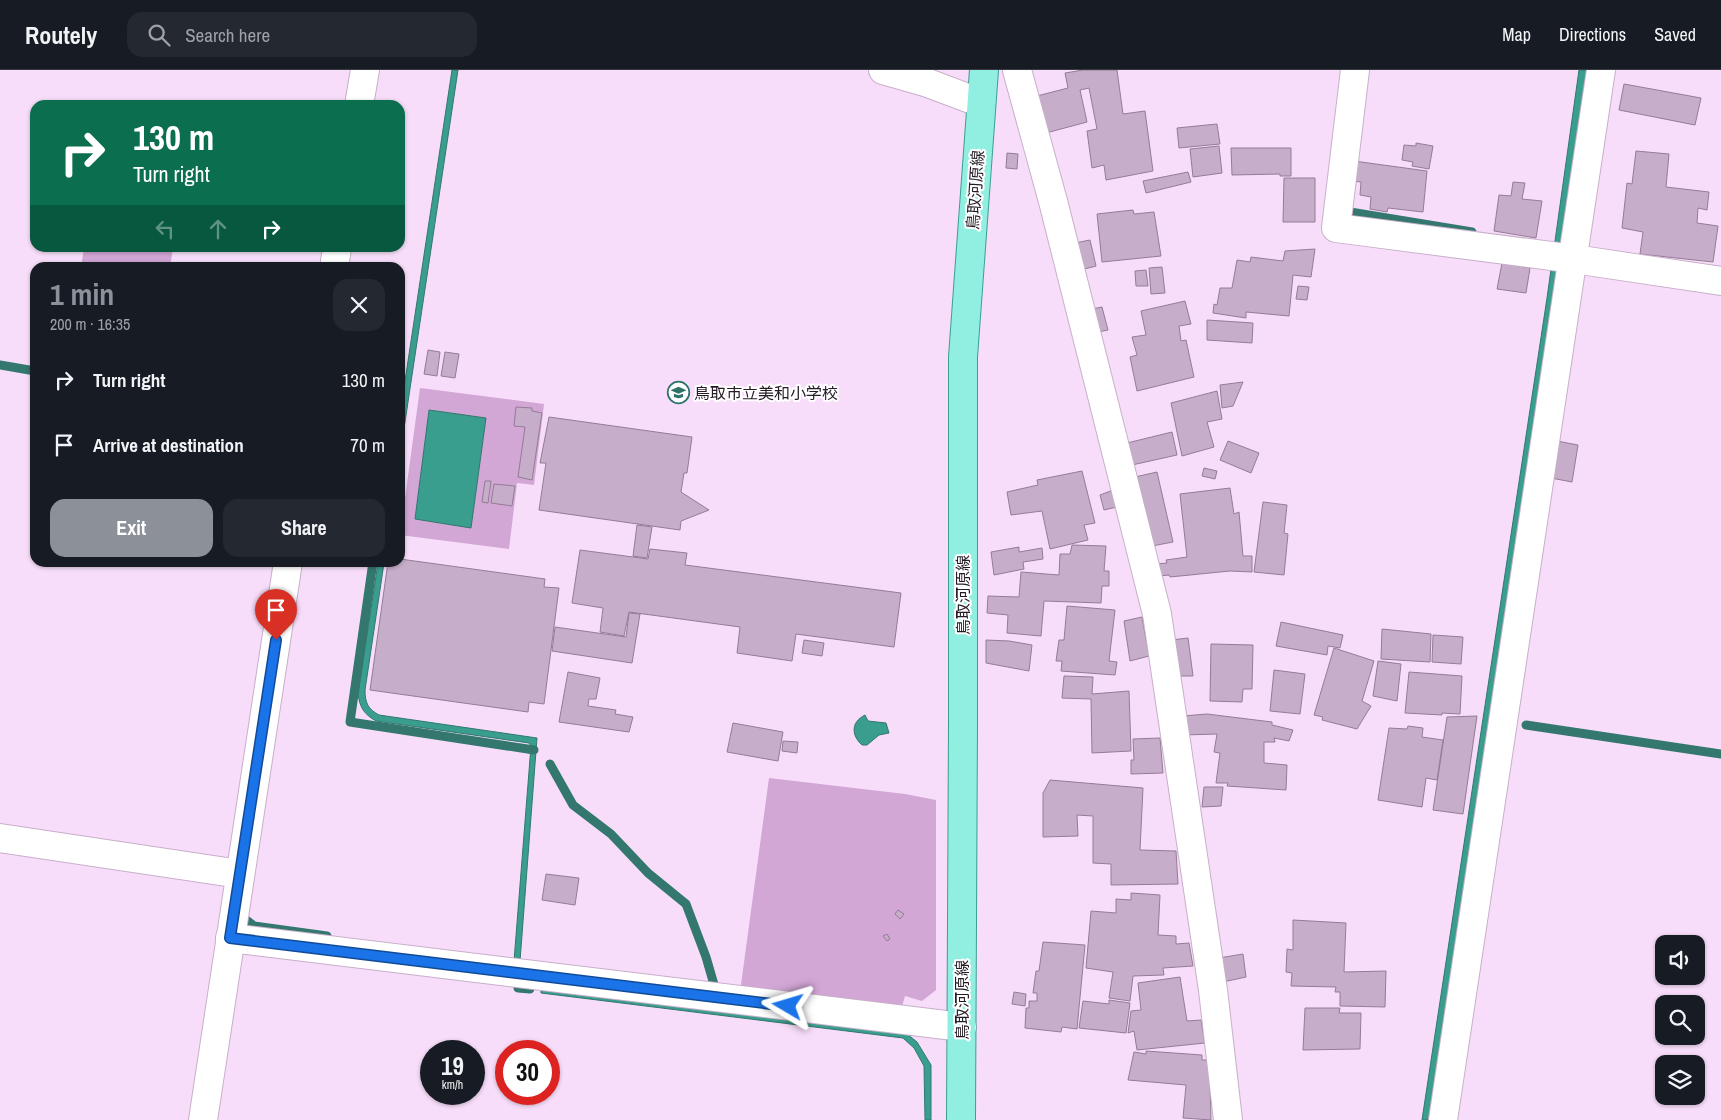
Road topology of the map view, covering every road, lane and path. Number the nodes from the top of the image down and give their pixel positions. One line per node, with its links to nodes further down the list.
1 (365, 70): 7 (street)
2 (884, 70): 8 (street)
3 (984, 70): 8 (main road, 鳥取河原線)
4 (1017, 70): 18 (street)
5 (1355, 70): 9 (street)
6 (1601, 70): 9 (street)
7 (360, 100)
8 (981, 103): 15 (main road, 鳥取河原線)
9 (1574, 259): 10 (street); 19 (street)
10 (1721, 280)
11 (287, 567): 13 (street)
12 (0, 838): 13 (street)
13 (240, 874): 14 (street)
14 (230, 938): 15 (street); 16 (street)
15 (962, 1027): 17 (main road, 鳥取河原線)
16 (203, 1120)
17 (961, 1120)
18 (1228, 1120)
19 (1443, 1120)

